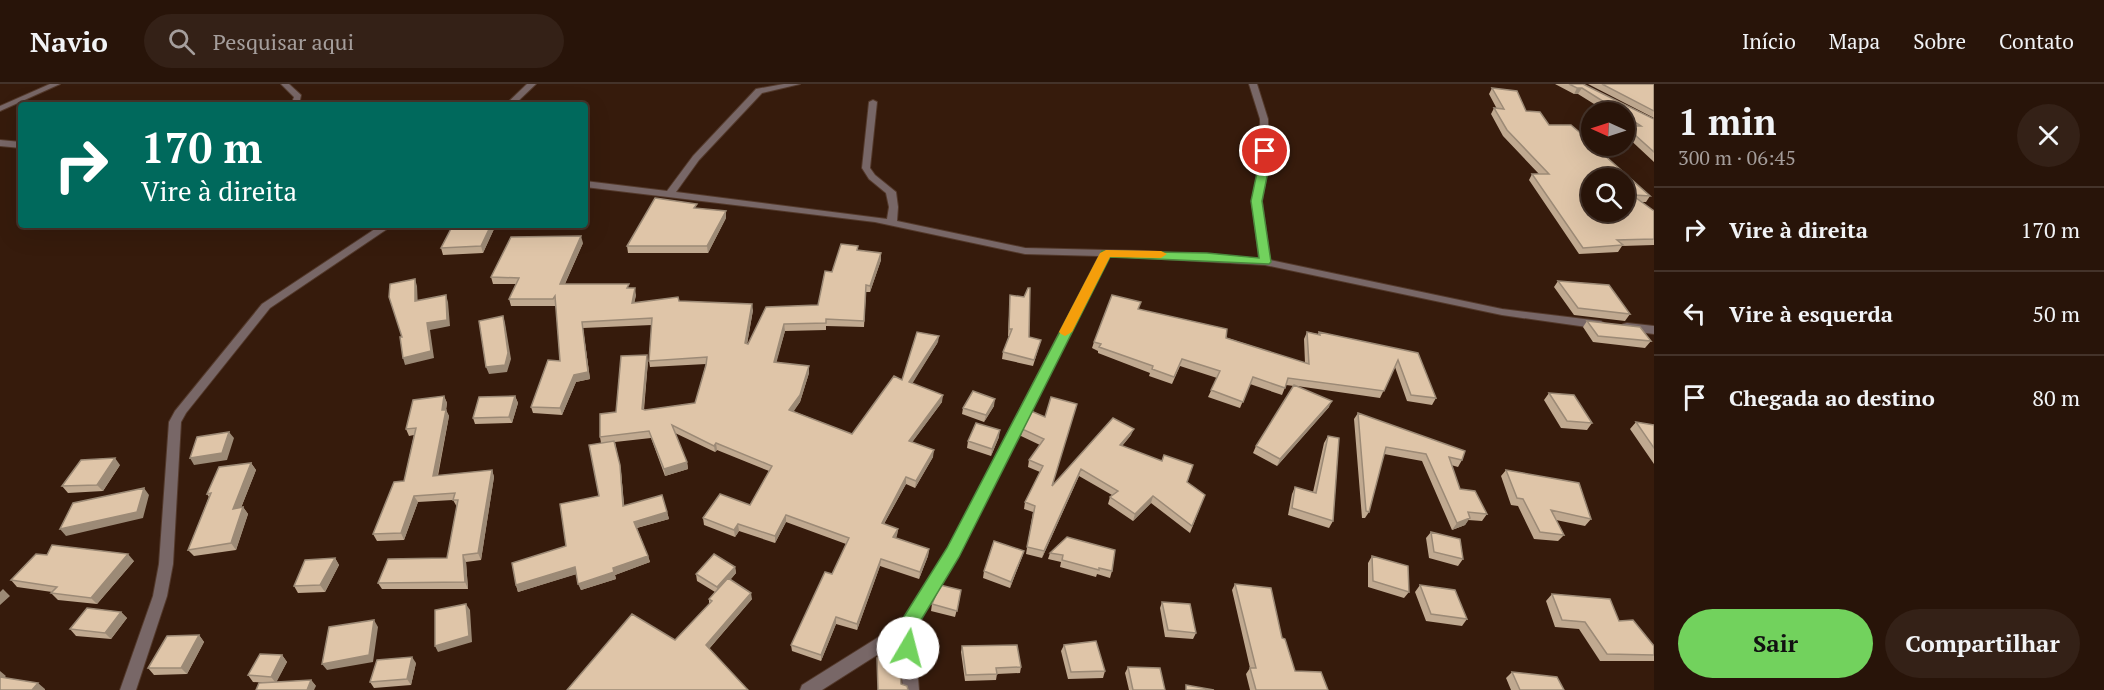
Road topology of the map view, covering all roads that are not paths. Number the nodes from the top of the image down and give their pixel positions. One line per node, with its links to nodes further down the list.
1 (56, 84): 9 (street)
2 (285, 84): 6 (street)
3 (532, 84): 7 (street)
4 (796, 84): 13 (street)
5 (1253, 84): 17 (street)
6 (296, 102)
7 (512, 102)
8 (873, 102): 14 (street)
9 (0, 109)
10 (0, 143): 11 (street)
11 (18, 145)
12 (588, 184): 13 (street)
13 (669, 195): 14 (street)
14 (892, 222): 16 (street)
15 (383, 228): 22 (street)
16 (1106, 253): 17 (street); 21 (street)
17 (1265, 262): 18 (street)
18 (1607, 325)
19 (1619, 327): 20 (street)
20 (1654, 330)
21 (906, 628): 23 (street); 24 (street)
22 (128, 690)
23 (808, 690)
24 (911, 690)

